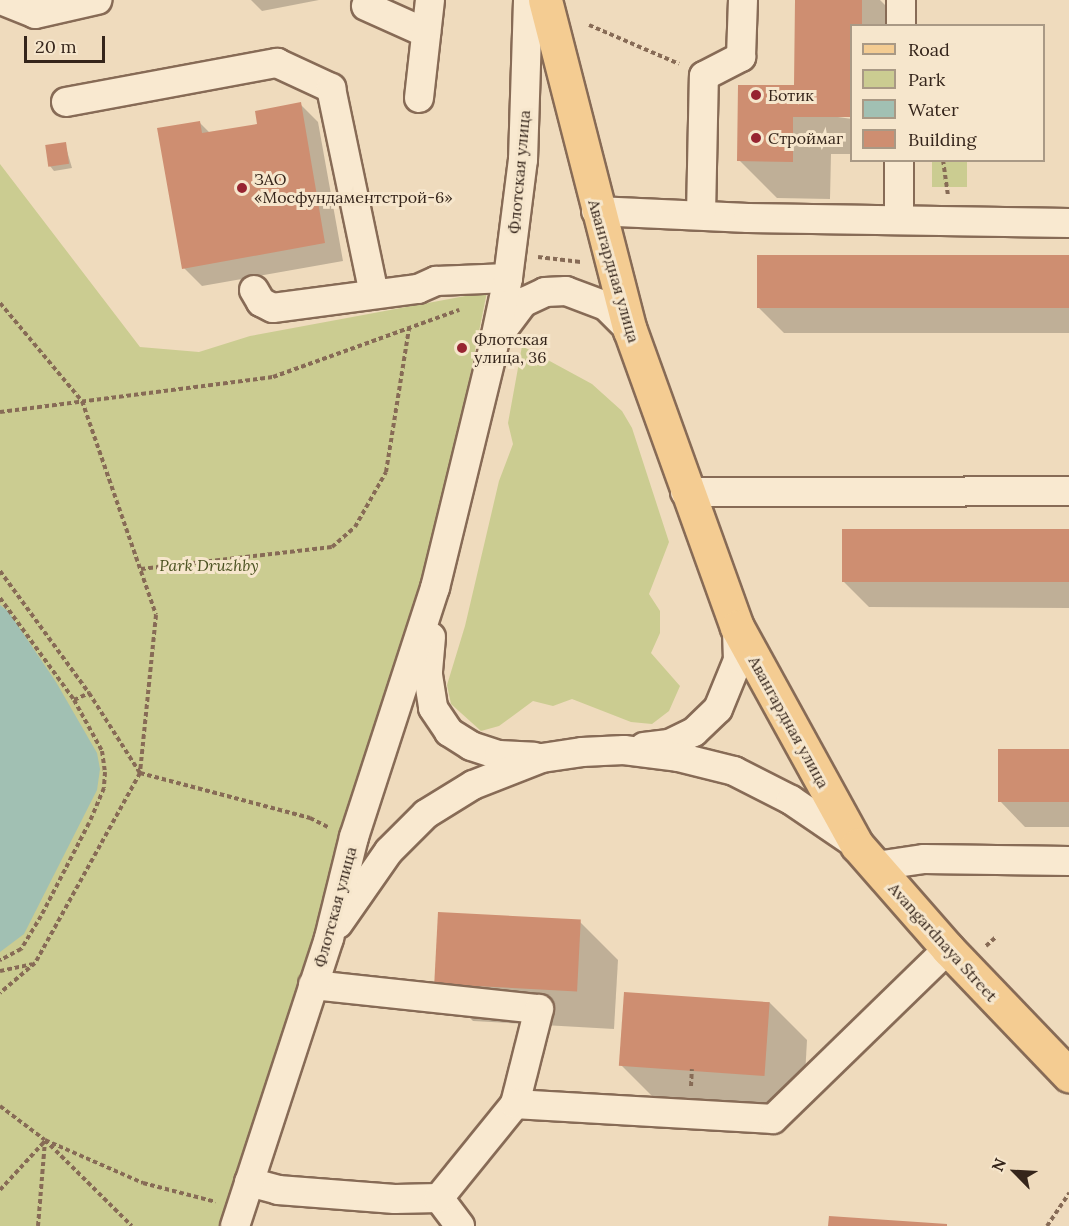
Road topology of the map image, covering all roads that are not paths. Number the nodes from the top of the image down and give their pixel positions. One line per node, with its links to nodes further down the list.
1 (1, 0): 2 (street)
2 (97, 0)
3 (430, 0): 10 (street)
4 (528, 0): 18 (street, Флотская улица)
5 (545, 0): 14 (main road, Авангардная улица)
6 (743, 0): 15 (street)
7 (901, 0): 9 (street)
8 (366, 6): 10 (street)
9 (901, 24)
10 (426, 33): 11 (street)
11 (419, 98)
12 (66, 102): 20 (street)
13 (899, 162): 16 (street)
14 (596, 211): 15 (street); 21 (main road, Авангардная улица)
15 (702, 215): 16 (street)
16 (899, 220): 17 (street)
17 (1069, 223)
18 (508, 278): 20 (street); 22 (street, Флотская улица)
19 (254, 290): 20 (street)
20 (374, 294)
21 (630, 330): 22 (street, Флотская улица); 23 (main road, Авангардная улица)
22 (495, 342): 25 (street, Флотская улица)
23 (685, 492): 24 (street); 26 (main road, Авангардная улица)
24 (1069, 492)
25 (435, 588): 28 (street, Флотская улица); 31 (street, Флотская улица)
26 (737, 627): 27 (street); 29 (main road, Авангардная улица)
27 (624, 750): 28 (street, Авангардная улица); 29 (street, Авангардная улица)
28 (542, 758): 31 (street, Авангардная улица)
29 (867, 855): 30 (street); 32 (main road, Avangardnaya Street)
30 (1069, 861)
31 (329, 938): 33 (street, Флотская улица)
32 (948, 949): 34 (main road, Avangardnaya Street); 35 (street)
33 (313, 985): 35 (street); 36 (street, Флотская улица)
34 (1069, 1075)
35 (515, 1104): 37 (street)
36 (249, 1182): 37 (street); 38 (street, Флотская улица)
37 (439, 1198): 39 (street)
38 (235, 1226)
39 (460, 1226)

